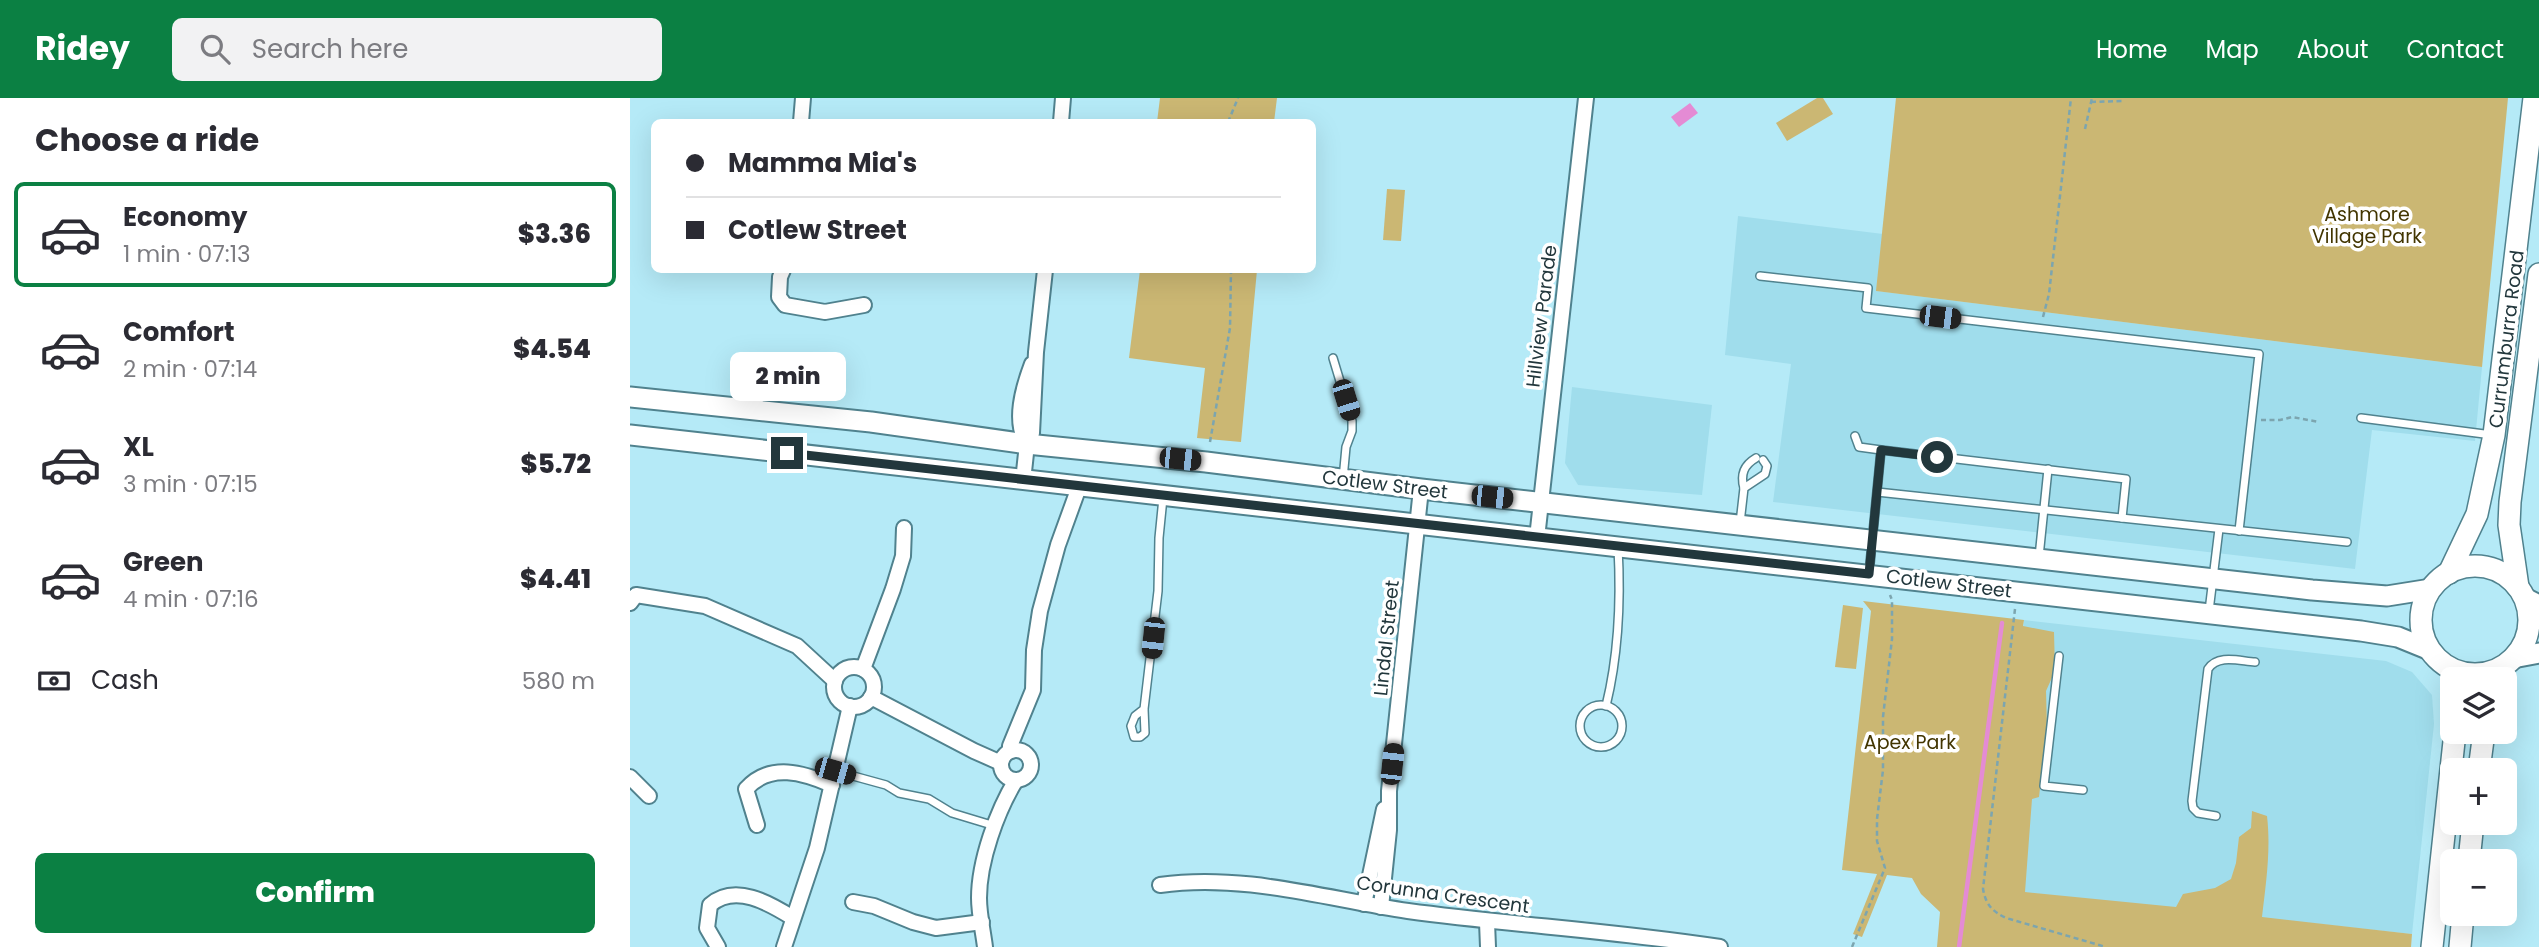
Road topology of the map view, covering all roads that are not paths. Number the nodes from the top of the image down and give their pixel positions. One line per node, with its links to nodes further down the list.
1 (803, 98): 5 (street)
2 (1063, 98): 6 (street)
3 (1586, 98): 29 (street, Hillview Parade)
4 (2535, 98): 17 (main road, Currumburra Road)
5 (801, 119)
6 (1060, 119)
7 (782, 273): 11 (street)
8 (1045, 273): 19 (street)
9 (2539, 274): 12 (main road, Currumburra Road)
10 (1760, 276): 36 (lane)
11 (864, 305)
12 (2535, 336): 46 (main road, Currumburra Road)
13 (1333, 358): 22 (lane)
14 (630, 397): 19 (main road, Cotlew Street)
15 (2361, 418): 17 (lane)
16 (630, 435): 23 (main road, Cotlew Street)
17 (2494, 435): 42 (main road, Currumburra Road)
18 (1855, 436): 20 (lane)
19 (1027, 444): 22 (main road, Cotlew Street); 23 (street)
20 (1881, 450): 21 (lane); 27 (lane)
21 (2048, 469): 30 (lane); 31 (lane)
22 (1343, 479): 26 (main road, Cotlew Street)
23 (1023, 481): 24 (main road, Cotlew Street)
24 (1079, 487): 28 (main road, Cotlew Street); 62 (street)
25 (1744, 488): 25 (lane); 33 (lane)
26 (1421, 489): 29 (main road, Cotlew Street); 32 (street, Lindal Street)
27 (1877, 492): 30 (lane); 38 (lane)
28 (1163, 496): 32 (main road, Cotlew Street); 60 (lane)
29 (1539, 502): 33 (main road, Cotlew Street); 37 (street, Hillview Parade)
30 (2044, 510): 31 (lane); 41 (lane)
31 (2122, 518): 35 (lane)
32 (1418, 524): 37 (main road, Cotlew Street); 68 (street, Lindal Street)
33 (1740, 524): 38 (main road, Cotlew Street)
34 (904, 528): 55 (street)
35 (2219, 529): 36 (lane); 44 (lane)
36 (2239, 531): 39 (lane)
37 (1536, 538): 40 (main road, Cotlew Street)
38 (1872, 540): 41 (main road, Cotlew Street); 43 (lane)
39 (2347, 542)
40 (1618, 547): 43 (main road, Cotlew Street); 59 (lane)
41 (2038, 558): 44 (main road, Cotlew Street)
42 (2449, 573): 45 (main road); 46 (main road)
43 (1869, 574): 48 (main road, Cotlew Street)
44 (2213, 578): 45 (main road, Cotlew Street); 48 (lane)
45 (2431, 589): 52 (main road)
46 (2527, 597): 53 (main road)
47 (630, 603): 56 (street)
48 (2209, 614): 52 (main road, Cotlew Street)
49 (2539, 653): 54 (main road)
50 (2059, 656): 67 (lane)
51 (2255, 662): 70 (lane)
52 (2442, 665)
53 (2504, 667)
54 (2505, 667)
55 (863, 669): 56 (street); 57 (street)
56 (835, 681): 58 (street)
57 (871, 697): 58 (street); 63 (street)
58 (850, 706): 65 (street)
59 (1606, 706): 59 (lane)
60 (1144, 709)
61 (2454, 744): 86 (main road)
62 (1011, 751): 63 (street); 66 (street)
63 (1001, 763): 66 (street)
64 (630, 777): 69 (street)
65 (834, 778): 71 (street); 72 (lane); 77 (street)
66 (1016, 780): 72 (street)
67 (2082, 790)
68 (1389, 791): 75 (street, Lindal Street); 76 (street, Lindal Street)
69 (649, 796)
70 (2216, 816)
71 (757, 825)
72 (996, 826): 78 (street)
73 (1160, 885): 75 (street, Corunna Crescent)
74 (853, 902): 78 (street)
75 (1364, 904): 76 (street, Corunna Crescent)
76 (1381, 907): 79 (street, Corunna Crescent)
77 (793, 918): 81 (street); 82 (street)
78 (982, 922): 83 (street)
79 (1487, 922): 84 (street); 85 (street, Corunna Crescent)
80 (2462, 926): 87 (main road)
81 (718, 947)
82 (784, 947)
83 (985, 947)
84 (1488, 947)
85 (1720, 947)
86 (2432, 947)
87 (2460, 947)

